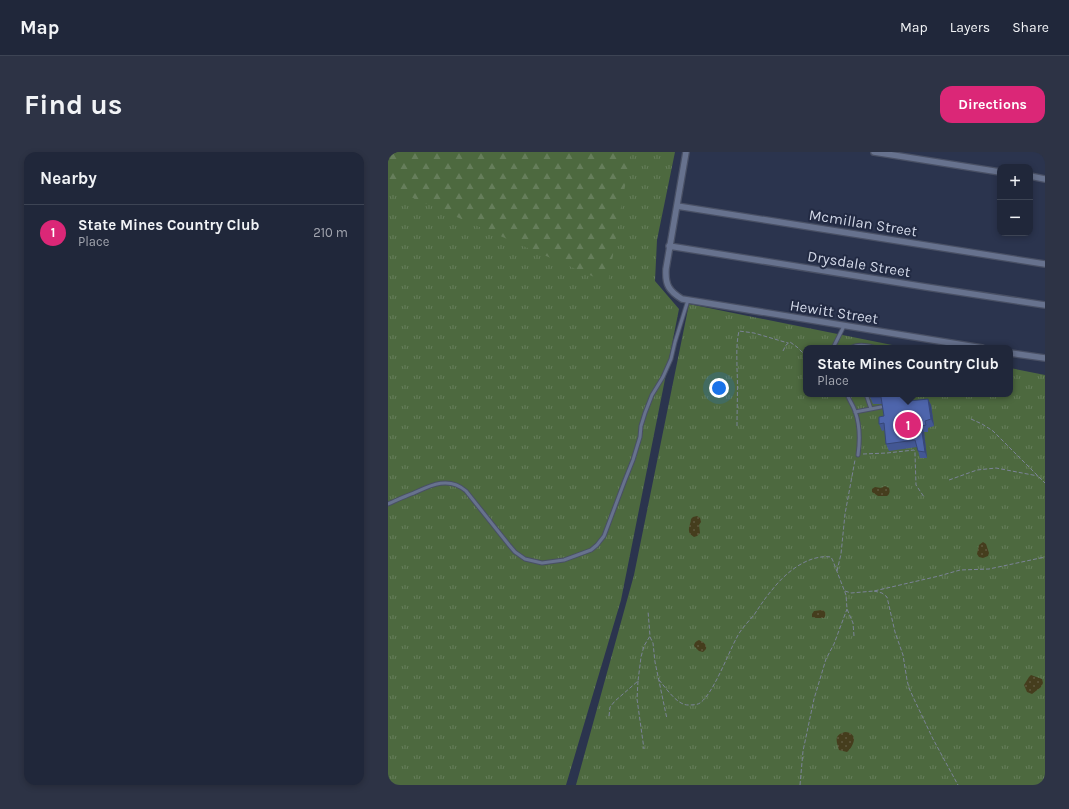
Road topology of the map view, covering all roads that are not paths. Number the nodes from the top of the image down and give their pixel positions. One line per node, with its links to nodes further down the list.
1 (686, 152): 6 (street)
2 (874, 152): 3 (street)
3 (997, 172)
4 (1033, 177): 5 (street)
5 (1045, 179)
6 (677, 206): 7 (street); 8 (street, Mcmillan Street)
7 (669, 246): 9 (street, Hewitt Street); 10 (street, Drysdale Street)
8 (1045, 264)
9 (688, 300): 11 (street, Hewitt Street); 22 (lane)
10 (1045, 304)
11 (844, 326): 12 (lane); 13 (street, Hewitt Street)
12 (834, 345)
13 (963, 345)
14 (1013, 353): 15 (street)
15 (1045, 358)
16 (848, 397): 20 (lane)
17 (867, 397): 19 (lane)
18 (881, 408): 19 (lane)
19 (871, 409): 20 (lane)
20 (855, 412): 21 (lane)
21 (858, 455)
22 (388, 504)

